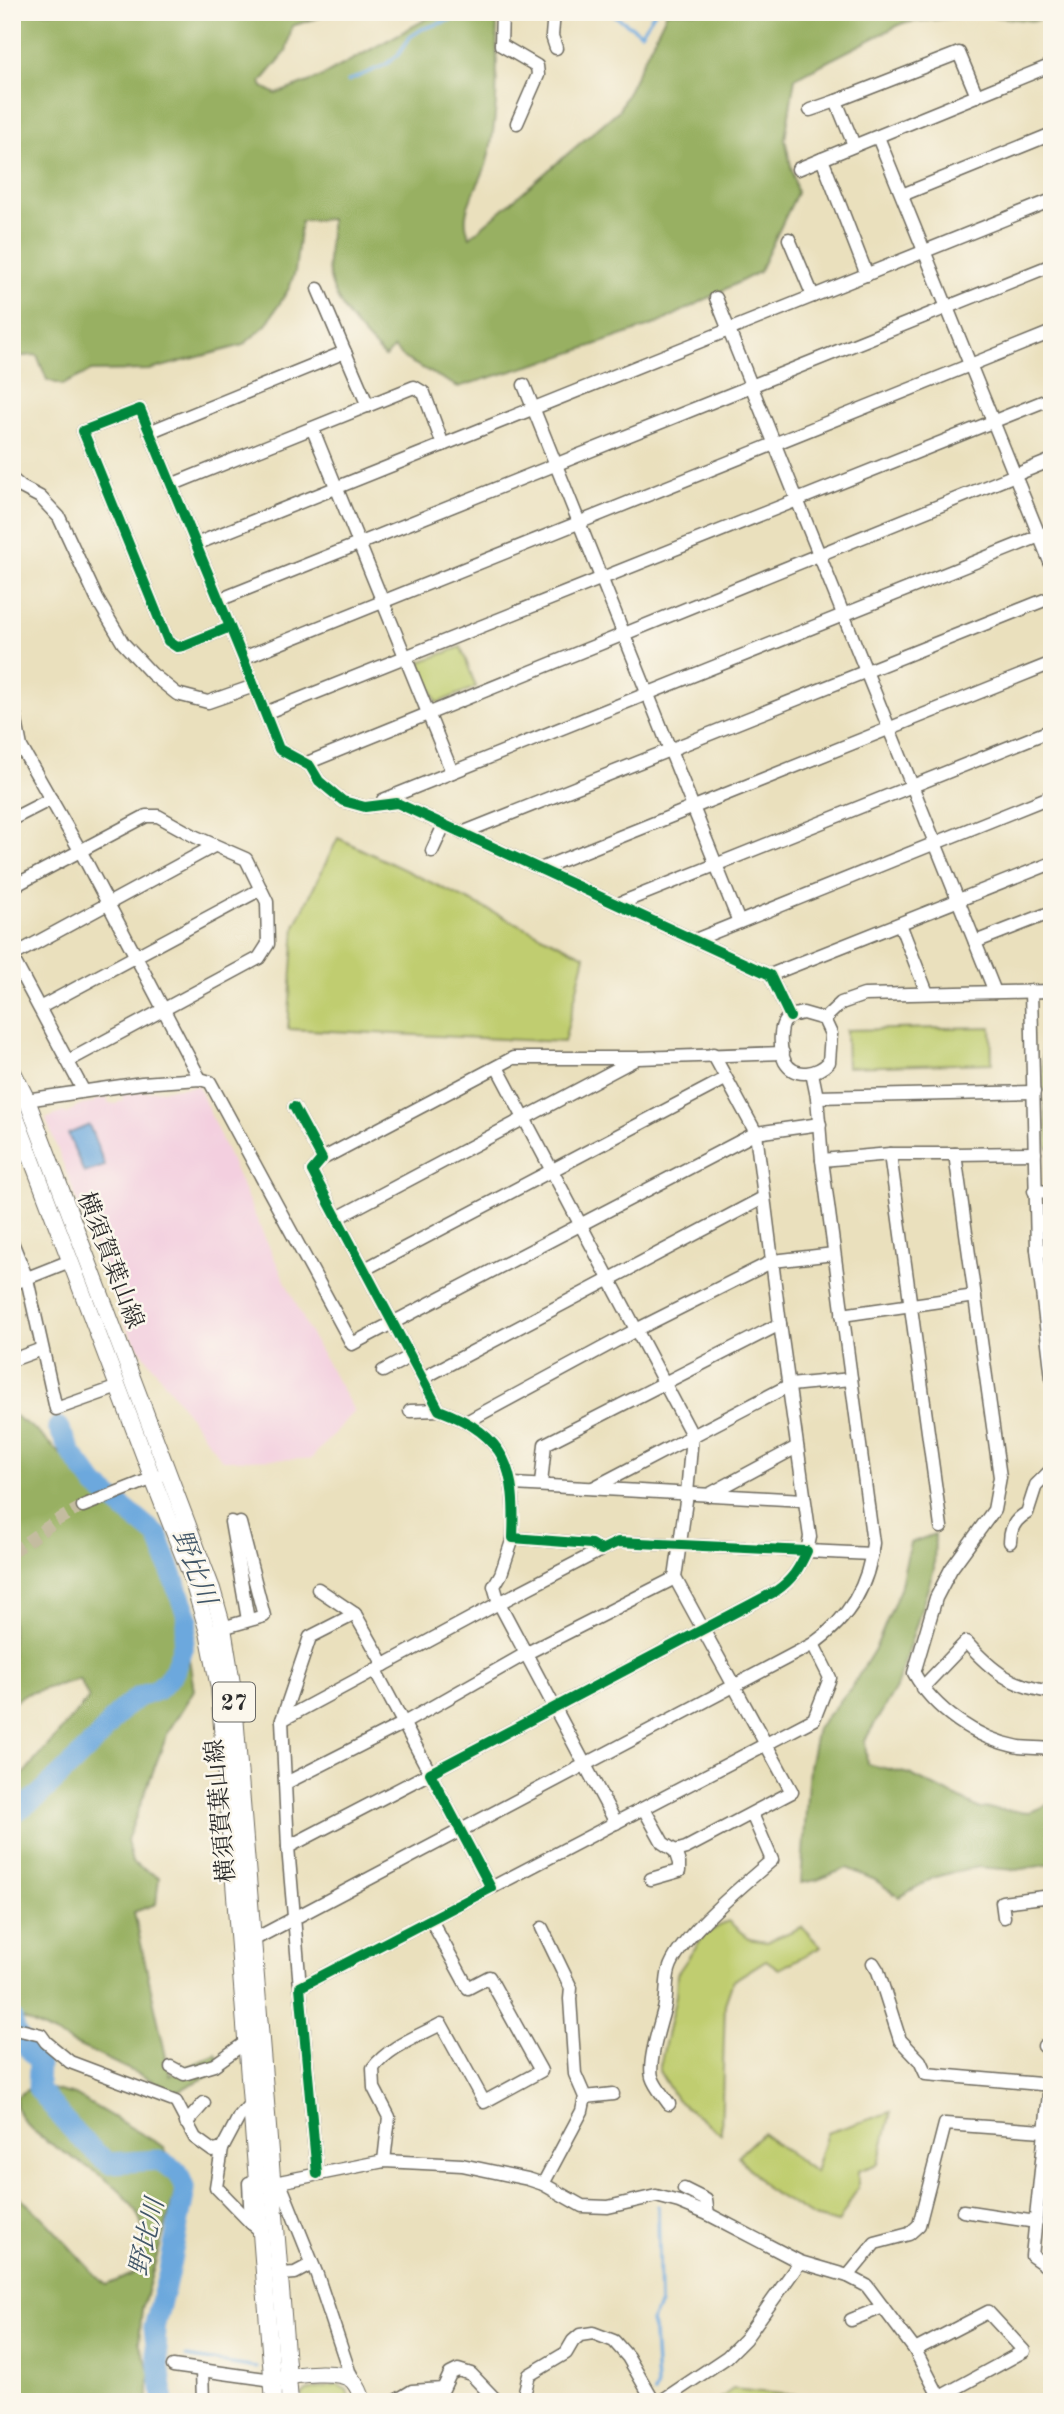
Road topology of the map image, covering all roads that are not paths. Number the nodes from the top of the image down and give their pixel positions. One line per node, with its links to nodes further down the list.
1 (502, 12): 8 (street)
2 (554, 12): 3 (street)
3 (556, 48)
4 (1052, 65): 5 (street)
5 (977, 96): 6 (street); 10 (street)
6 (836, 101): 7 (street); 11 (street)
7 (810, 110)
8 (517, 123)
9 (1052, 134): 14 (street)
10 (878, 137): 11 (street); 14 (street)
11 (854, 145): 12 (street)
12 (822, 159): 13 (street); 19 (street)
13 (798, 169)
14 (902, 195): 17 (street)
15 (1052, 200): 17 (street)
16 (789, 239): 21 (street)
17 (924, 251): 19 (street); 23 (street)
18 (1052, 265): 23 (street)
19 (867, 275): 21 (street)
20 (318, 289): 26 (street)
21 (813, 296): 24 (street)
22 (716, 298): 24 (street)
23 (947, 307): 27 (street); 29 (street)
24 (729, 330): 29 (street); 32 (street)
25 (1052, 332): 27 (street)
26 (345, 352): 31 (street); 35 (street)
27 (970, 365): 33 (street); 36 (street)
28 (524, 386): 32 (street)
29 (752, 386): 36 (street); 39 (street)
30 (1052, 398): 33 (street)
31 (368, 406): 34 (street); 37 (street)
32 (533, 408): 37 (street); 39 (street)
33 (993, 421): 40 (street); 44 (street)
34 (313, 429): 42 (street); 43 (street)
35 (149, 432): 42 (street); 56 (street)
36 (775, 444): 44 (street); 45 (street)
37 (443, 445): 43 (street)
38 (1052, 460): 40 (street)
39 (556, 464): 45 (street); 47 (street)
40 (1015, 475): 46 (street); 49 (street)
41 (12, 479): 62 (street)
42 (172, 485): 48 (street)
43 (337, 488): 47 (street); 48 (street)
44 (797, 500): 49 (street); 51 (street)
45 (579, 522): 51 (street); 54 (street)
46 (1045, 533): 50 (street); 55 (street)
47 (359, 543): 53 (street); 54 (street)
48 (196, 544): 53 (street)
49 (820, 555): 55 (street); 57 (street)
50 (1052, 567)
51 (601, 578): 57 (street); 58 (street)
52 (1052, 597): 61 (street)
53 (219, 600): 56 (street)
54 (383, 601): 58 (street); 59 (street)
55 (844, 614): 61 (street); 63 (street)
56 (230, 627): 59 (street)
57 (624, 634): 63 (street); 66 (street)
58 (405, 657): 65 (street); 66 (street)
59 (243, 658): 62 (street)
60 (1052, 663): 67 (street)
61 (866, 671): 67 (street); 70 (street)
62 (254, 685): 65 (street)
63 (648, 693): 70 (street); 72 (street)
64 (12, 700): 69 (street)
65 (265, 713): 71 (street)
66 (428, 714): 71 (street); 72 (street)
67 (889, 728): 73 (street); 77 (street)
68 (1052, 730): 73 (street)
69 (17, 750): 75 (street)
70 (670, 750): 77 (street); 80 (street)
71 (307, 763): 76 (street)
72 (452, 772): 76 (street)
73 (912, 785): 81 (street); 86 (street)
74 (1052, 796): 81 (street)
75 (51, 799): 78 (street); 84 (street)
76 (365, 807): 79 (street)
77 (693, 807): 86 (street); 87 (street)
78 (12, 820)
79 (444, 825): 80 (street); 83 (street)
80 (462, 833): 87 (street)
81 (935, 843): 90 (street); 94 (street)
82 (214, 846): 84 (street); 89 (street); 91 (street)
83 (432, 851)
84 (81, 852): 88 (street); 91 (street)
85 (1052, 863): 90 (street)
86 (716, 864): 92 (street); 94 (street)
87 (540, 869): 92 (street)
88 (12, 887)
89 (261, 889): 99 (street); 106 (street)
90 (958, 901): 95 (street); 97 (street)
91 (108, 903): 98 (street); 99 (street)
92 (618, 904): 96 (street)
93 (1052, 912): 97 (street)
94 (739, 922): 96 (street)
95 (900, 924): 100 (street); 104 (street)
96 (695, 940): 100 (street)
97 (975, 942): 103 (street)
98 (12, 956): 105 (street)
99 (136, 956): 105 (street); 106 (street)
100 (770, 975): 107 (street)
101 (1031, 991): 102 (street); 103 (street); 119 (street)
102 (1052, 991)
103 (995, 992): 104 (street)
104 (927, 993): 108 (street)
105 (41, 1007): 112 (street)
106 (163, 1010): 112 (street); 116 (street)
107 (790, 1017): 108 (street); 109 (street)
108 (824, 1019): 115 (street)
109 (783, 1053): 110 (street); 115 (street)
110 (713, 1054): 111 (street); 117 (street)
111 (638, 1058): 113 (street); 123 (street)
112 (68, 1061): 118 (street)
113 (497, 1067): 123 (street); 129 (street)
114 (12, 1070): 121 (main road, 横須賀葉山線 / 27)
115 (812, 1073): 120 (street)
116 (200, 1079): 118 (street); 149 (street)
117 (725, 1079): 125 (street); 131 (street)
118 (83, 1090): 121 (street)
119 (1034, 1092): 120 (street); 126 (street)
120 (817, 1097): 124 (street)
121 (17, 1103): 140 (main road, 横須賀葉山線 / 27); 168 (main road, 横須賀葉山線 / 27)
122 (294, 1107): 129 (street)
123 (524, 1119): 131 (street); 135 (street)
124 (820, 1124): 125 (street); 130 (street)
125 (756, 1133): 134 (street); 136 (street)
126 (1035, 1153): 128 (street); 132 (street)
127 (890, 1154): 128 (street); 130 (street); 147 (street)
128 (955, 1154): 146 (street)
129 (322, 1159): 135 (street)
130 (822, 1160): 139 (street)
131 (551, 1170): 136 (street); 142 (street)
132 (1034, 1191): 133 (street); 138 (street)
133 (1052, 1192)
134 (763, 1198): 141 (street); 144 (street)
135 (337, 1218): 142 (street)
136 (581, 1226): 144 (street); 149 (street)
137 (12, 1242): 143 (street)
138 (1046, 1253): 157 (street)
139 (834, 1254): 141 (street); 148 (street)
140 (69, 1261): 143 (street); 161 (main road, 横須賀葉山線 / 27)
141 (773, 1261): 150 (street); 151 (street)
142 (365, 1269): 149 (street)
143 (27, 1279): 145 (street); 152 (street)
144 (609, 1279): 151 (street); 156 (street)
145 (12, 1284)
146 (975, 1296): 147 (street); 195 (street)
147 (912, 1305): 148 (street); 178 (street)
148 (842, 1314): 158 (street)
149 (394, 1322): 153 (street)
150 (780, 1324): 159 (street); 160 (street)
151 (636, 1330): 159 (street); 164 (street)
152 (43, 1349): 154 (street); 161 (street)
153 (411, 1356): 155 (street); 156 (street)
154 (12, 1360)
155 (383, 1371)
156 (423, 1378): 162 (street)
157 (1052, 1378)
158 (851, 1379): 160 (street); 184 (street)
159 (664, 1383): 165 (street); 171 (street)
160 (790, 1385): 165 (street); 166 (street)
161 (118, 1387): 169 (main road, 横須賀葉山線 / 27)
162 (439, 1410): 163 (street); 164 (street)
163 (410, 1411)
164 (468, 1422): 170 (street)
165 (692, 1435): 172 (street); 173 (street)
166 (797, 1447): 174 (street); 175 (street)
167 (1052, 1469): 180 (street)
168 (169, 1472): 169 (street); 190 (main road, 横須賀葉山線 / 27)
169 (153, 1479): 176 (street); 190 (main road, 横須賀葉山線 / 27)
170 (513, 1484): 171 (street); 179 (street)
171 (541, 1484): 172 (street)
172 (593, 1488): 173 (street)
173 (687, 1494): 174 (street); 181 (street)
174 (706, 1495): 175 (street)
175 (804, 1500): 183 (street)
176 (89, 1504)
177 (235, 1523): 190 (street)
178 (941, 1527)
179 (513, 1538): 182 (street); 187 (street)
180 (1010, 1542)
181 (681, 1546): 182 (street); 183 (street); 185 (street)
182 (601, 1550): 187 (street)
183 (807, 1551): 184 (street); 189 (street)
184 (872, 1554): 191 (street)
185 (675, 1578): 189 (street); 192 (street)
186 (318, 1589): 188 (street)
187 (499, 1603): 192 (street); 193 (street)
188 (355, 1614): 193 (street); 198 (street)
189 (704, 1629): 194 (street); 197 (street)
190 (215, 1630): 218 (main road, 横須賀葉山線 / 27)
191 (813, 1644): 194 (street); 200 (street)
192 (527, 1653): 197 (street); 199 (street)
193 (380, 1667): 198 (street); 199 (street)
194 (734, 1686): 200 (street); 202 (street)
195 (922, 1688): 196 (street); 201 (street)
196 (1052, 1692)
197 (555, 1707): 202 (street); 203 (street)
198 (282, 1720): 204 (street)
199 (404, 1723): 203 (street); 204 (street)
200 (765, 1744): 205 (street); 206 (street)
201 (1052, 1749)
202 (585, 1765): 207 (street); 208 (street)
203 (430, 1773): 208 (street); 209 (street)
204 (286, 1783): 209 (street)
205 (644, 1809): 207 (street); 210 (street)
206 (752, 1814): 210 (street); 229 (street)
207 (616, 1823): 212 (street)
208 (460, 1830): 212 (street); 215 (street)
209 (288, 1847): 215 (street)
210 (675, 1851): 211 (street)
211 (651, 1879)
212 (491, 1888): 216 (street)
213 (1052, 1896): 214 (street)
214 (1004, 1917)
215 (293, 1919): 218 (street); 220 (street)
216 (431, 1920): 220 (street); 234 (street)
217 (542, 1928): 226 (street)
218 (247, 1941): 222 (main road, 横須賀葉山線 / 27)
219 (873, 1963): 224 (street)
220 (300, 1987): 235 (street)
221 (12, 2028): 230 (street)
222 (253, 2037): 223 (street); 228 (main road, 横須賀葉山線 / 27); 236 (main road, 横須賀葉山線 / 27)
223 (171, 2067)
224 (1051, 2084): 231 (street)
225 (613, 2094): 226 (street)
226 (585, 2097): 237 (street)
227 (204, 2103): 230 (street)
228 (251, 2103): 232 (street); 236 (main road, 横須賀葉山線 / 27)
229 (669, 2104)
230 (186, 2123): 232 (street)
231 (1044, 2131): 233 (street); 247 (street)
232 (222, 2149): 242 (street)
233 (1047, 2153): 241 (street)
234 (384, 2161): 235 (street); 237 (street)
235 (317, 2174): 236 (street)
236 (264, 2184): 242 (main road, 横須賀葉山線 / 27); 244 (street); 246 (main road, 横須賀葉山線 / 27)
237 (543, 2184): 240 (street)
238 (684, 2189): 240 (street)
239 (963, 2211): 241 (street)
240 (708, 2214): 243 (street)
241 (1036, 2222): 245 (street)
242 (256, 2226): 253 (main road, 横須賀葉山線 / 27)
243 (800, 2262): 247 (street); 262 (street)
244 (312, 2264): 246 (street); 254 (street)
245 (1052, 2270)
246 (281, 2274): 253 (main road, 横須賀葉山線 / 27)
247 (848, 2276): 248 (street)
248 (883, 2307): 249 (street); 250 (street)
249 (851, 2320)
250 (915, 2350): 255 (street); 255 (street)
251 (173, 2367): 252 (street)
252 (202, 2370): 253 (street); 257 (street)
253 (280, 2378): 254 (main road); 258 (main road, 横須賀葉山線 / 27); 259 (main road, 横須賀葉山線 / 27)
254 (361, 2395)
255 (941, 2399)
256 (523, 2400): 260 (street); 261 (street)
257 (203, 2402)
258 (274, 2402)
259 (290, 2402)
260 (394, 2402)
261 (654, 2402)
262 (660, 2402)

